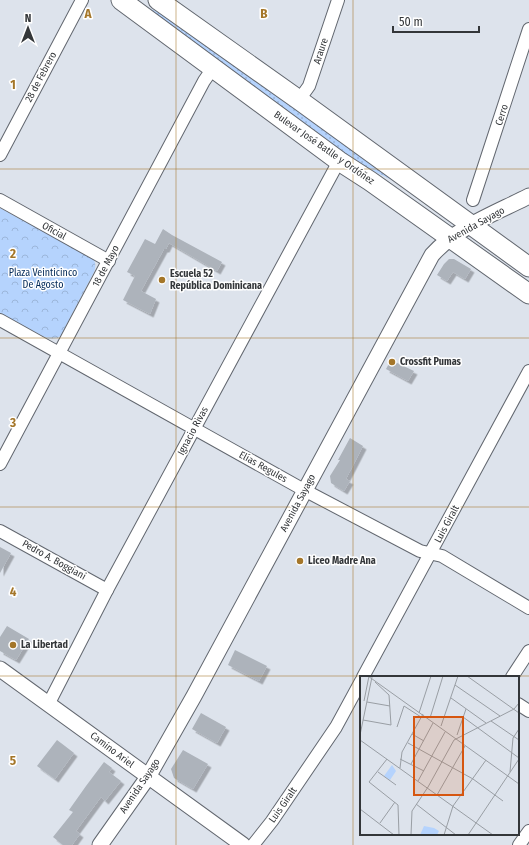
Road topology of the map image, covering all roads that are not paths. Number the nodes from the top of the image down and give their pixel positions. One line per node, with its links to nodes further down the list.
1 (121, 0): 7 (main road, Bulevar José Batlle y Ordóñez)
2 (158, 0): 5 (main road)
3 (338, 0): 8 (street, Araure)
4 (80, 1): 9 (street, 28 de Febrero)
5 (176, 6): 8 (main road)
6 (529, 29): 13 (street, Cerro)
7 (213, 68): 10 (main road, Bulevar José Batlle y Ordóñez); 16 (street, 18 de Mayo)
8 (299, 100): 14 (main road)
9 (0, 155)
10 (339, 161): 15 (main road, Bulevar José Batlle y Ordóñez); 22 (street, Ignacio Rivas)
11 (529, 196): 14 (street, Avenida Sayago)
12 (0, 200): 16 (street, Oficial)
13 (473, 200)
14 (471, 226): 15 (street, Avenida Sayago); 17 (main road)
15 (450, 237): 18 (main road, Bulevar José Batlle y Ordóñez); 24 (street, Avenida Sayago)
16 (109, 261): 20 (street, 18 de Mayo)
17 (529, 267)
18 (529, 294)
19 (0, 320): 20 (street, Elías Regules)
20 (60, 353): 22 (street, Elías Regules); 23 (street, 18 de Mayo)
21 (529, 371): 26 (street, Luis Giralt)
22 (194, 428): 24 (street, Elías Regules); 27 (street, Ignacio Rivas)
23 (0, 464)
24 (304, 490): 26 (street, Elías Regules); 37 (street, Avenida Sayago)
25 (0, 531): 27 (street, Pedro A. Boggiani)
26 (431, 554): 28 (street, Elías Regules); 31 (street, Luis Giralt)
27 (107, 590): 34 (street, Ignacio Rivas)
28 (529, 608)
29 (529, 651): 32 (street)
30 (0, 669): 34 (street, Camino Ariel)
31 (364, 676)
32 (513, 676)
33 (360, 683): 41 (street, Luis Giralt)
34 (49, 703): 37 (street, Camino Ariel)
35 (519, 705): 36 (street)
36 (529, 711)
37 (148, 777): 39 (street, Avenida Sayago); 40 (street, Camino Ariel)
38 (529, 831): 42 (street)
39 (100, 845)
40 (243, 845)
41 (253, 845)
42 (519, 845)

